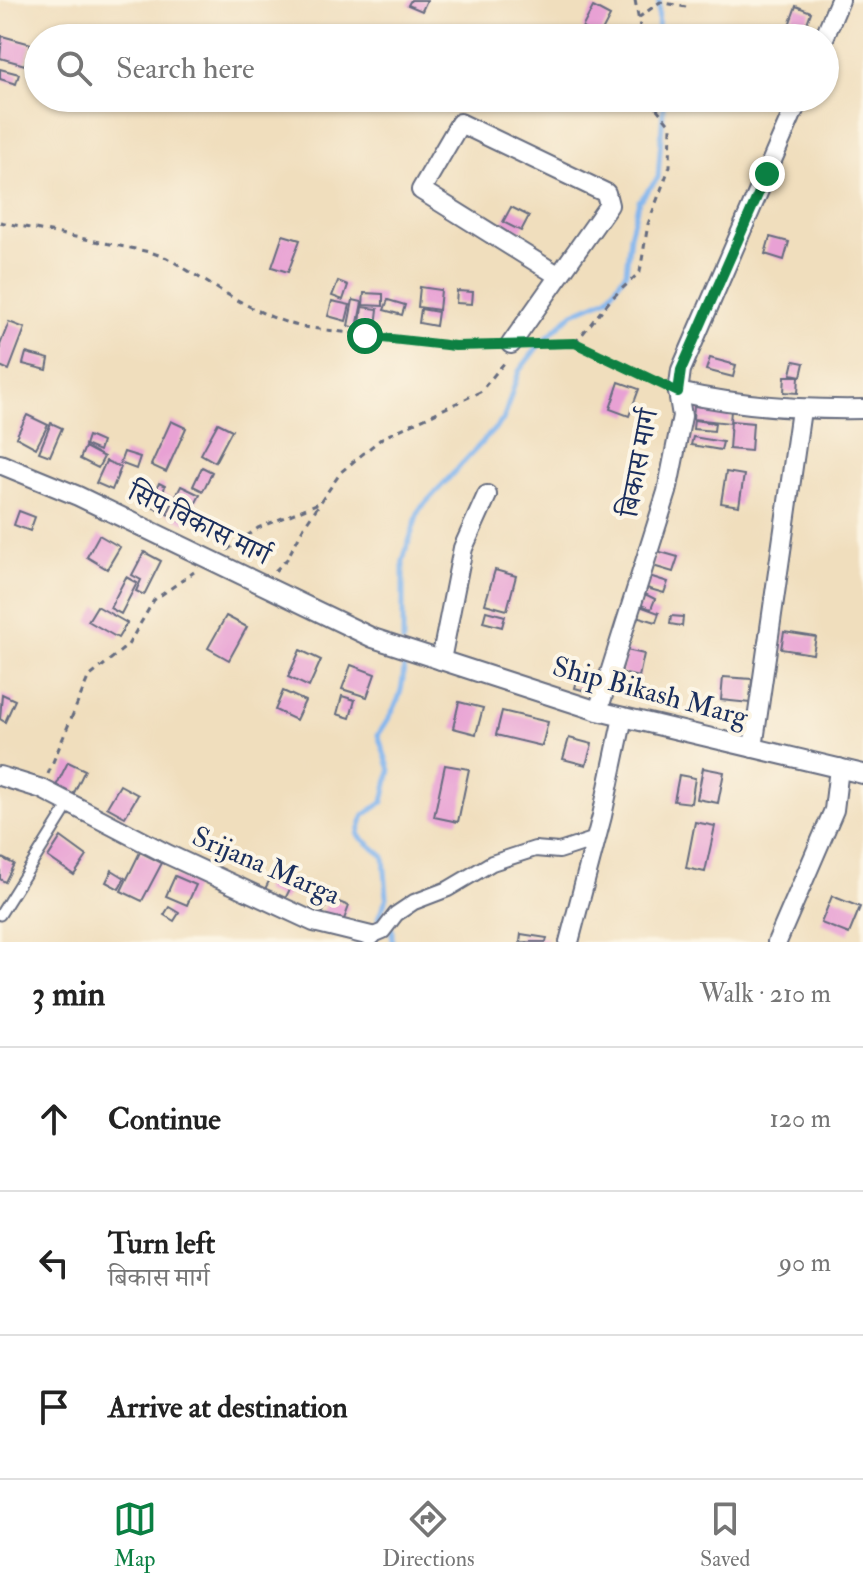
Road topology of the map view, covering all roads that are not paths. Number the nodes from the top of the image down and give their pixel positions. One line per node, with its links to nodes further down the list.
1 (840, 0): 2 (street)
2 (830, 24)
3 (793, 112): 6 (street, बिकास मार्ग)
4 (559, 276): 4 (street); 5 (street)
5 (516, 344)
6 (678, 392): 8 (street); 12 (street, बिकास मार्ग)
7 (863, 409): 8 (street)
8 (801, 410): 14 (street)
9 (0, 464): 11 (street, सिप विकास मार्ग)
10 (487, 495): 11 (street)
11 (433, 658): 12 (street, Ship Bikash Marg)
12 (598, 711): 13 (street, Ship Bikash Marg)
13 (623, 717): 14 (street, Ship Bikash Marg); 19 (street)
14 (753, 748): 15 (street, Ship Bikash Marg)
15 (839, 768): 16 (street, Ship Bikash Marg); 23 (street)
16 (863, 774)
17 (0, 776): 18 (street, Srijana Marga)
18 (70, 803): 20 (lane); 21 (street, Srijana Marga)
19 (596, 839): 21 (street, Srijana Marga); 22 (street)
20 (0, 915)
21 (371, 936)
22 (569, 942)
23 (777, 942)

